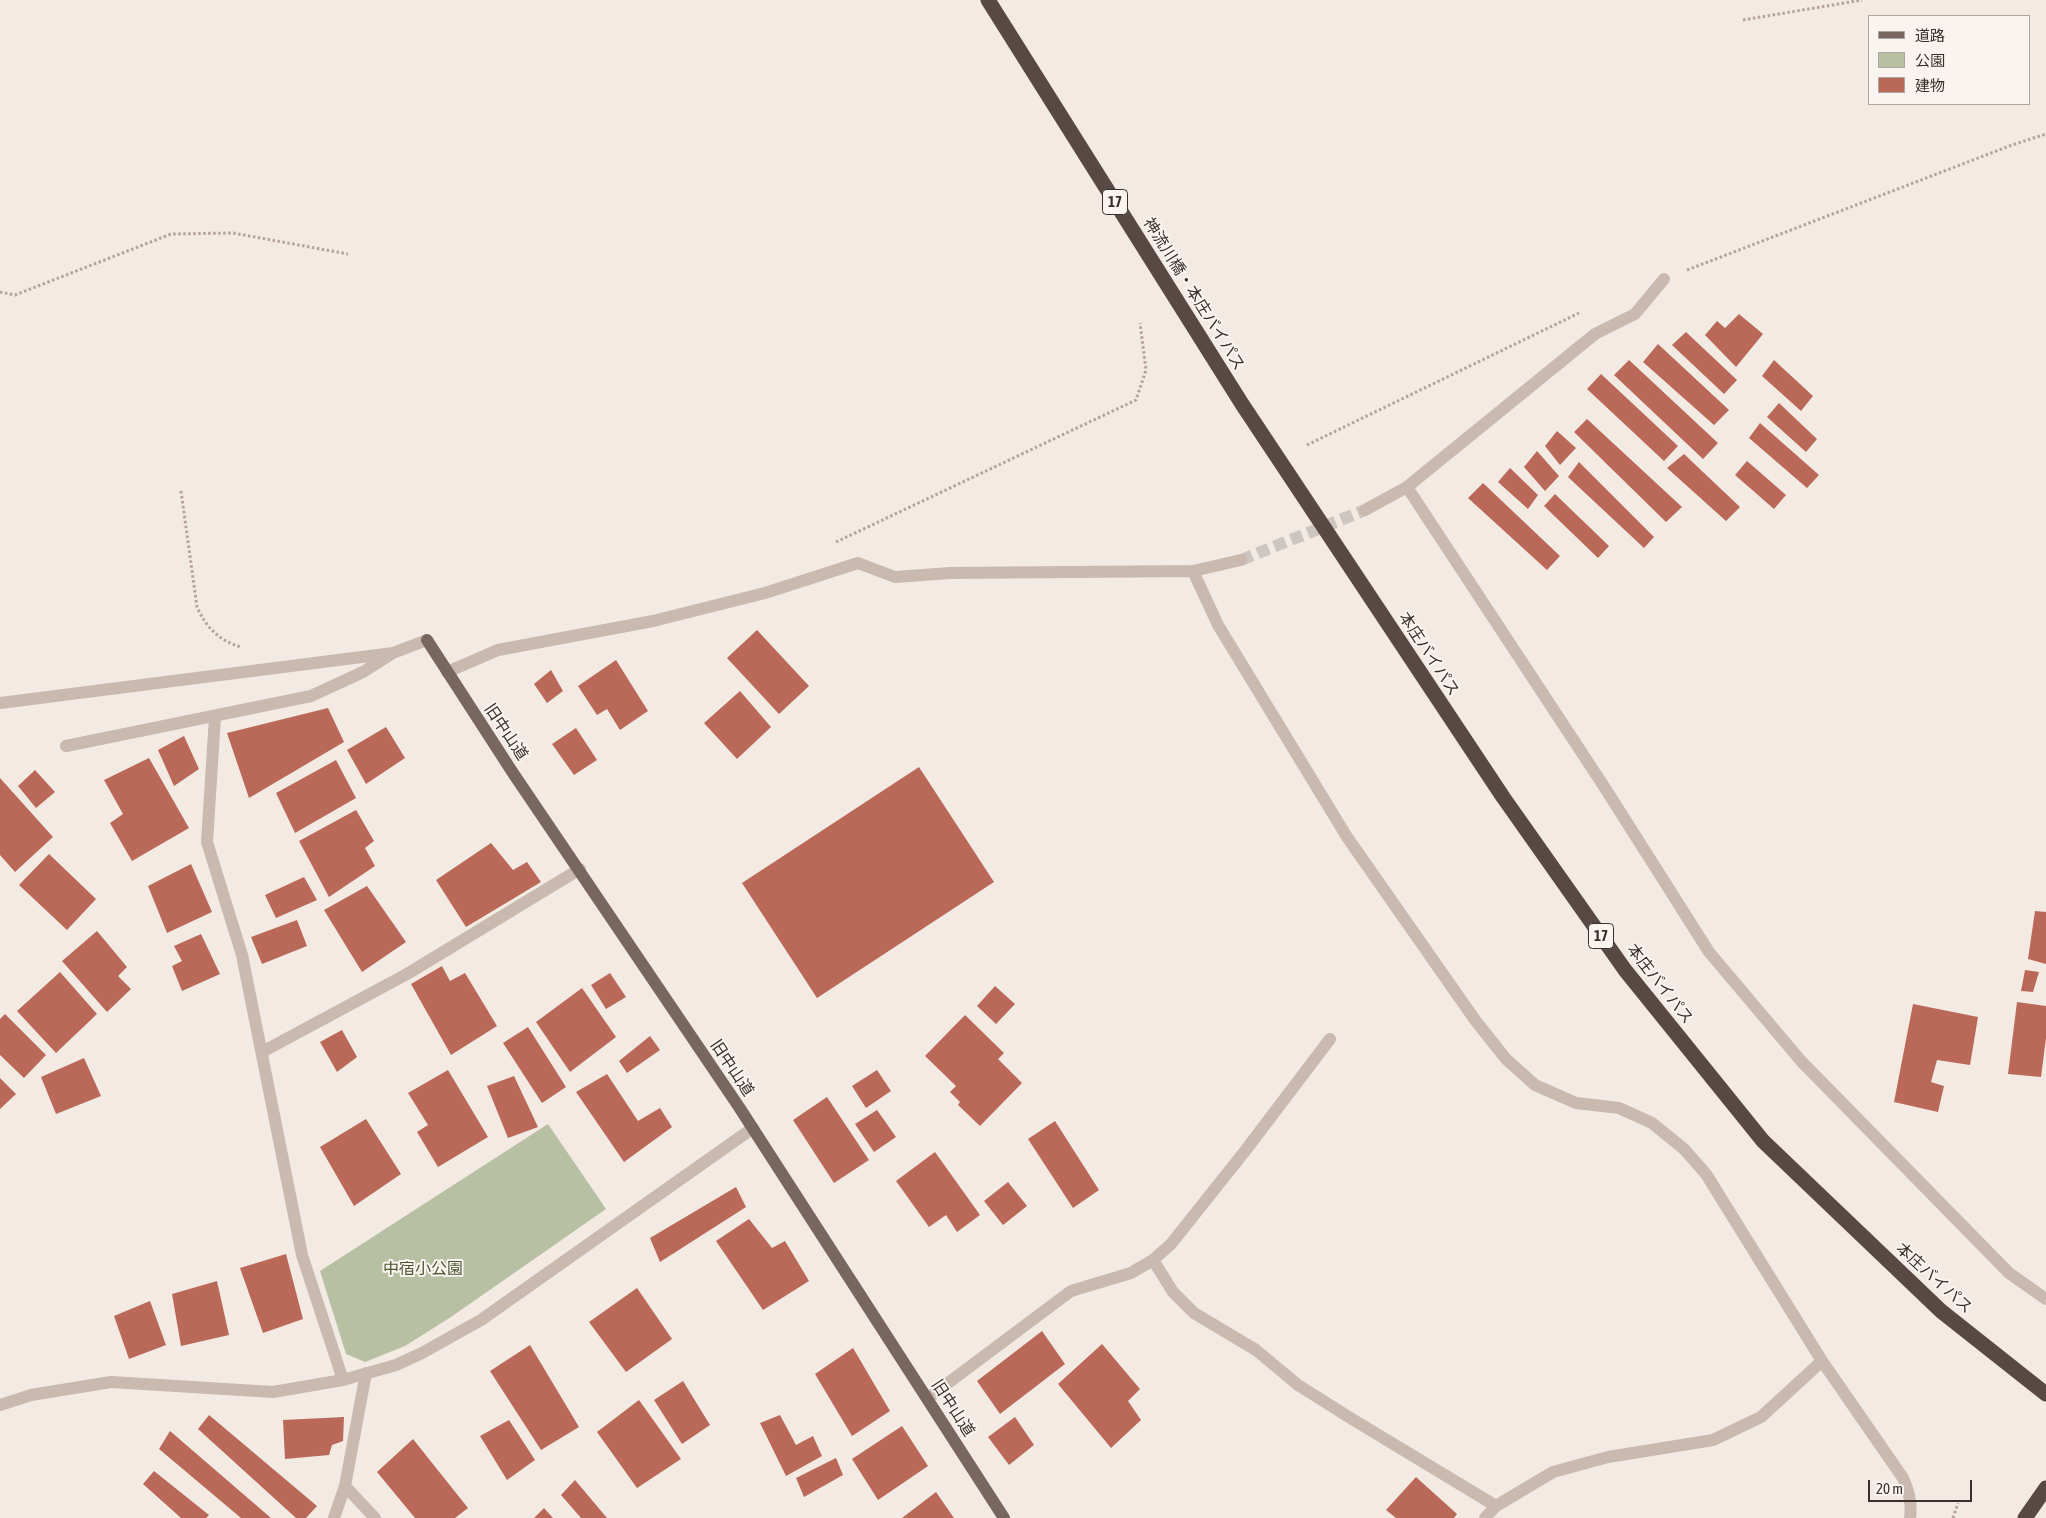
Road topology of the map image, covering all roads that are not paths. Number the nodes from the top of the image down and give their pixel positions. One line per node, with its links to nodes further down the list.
1 (988, 0): 3 (highway, 神流川橋・本庄バイパス / 17)
2 (1664, 279): 4 (street)
3 (1242, 404): 23 (highway, 本庄バイパス / 17)
4 (1407, 487): 5 (street); 19 (street)
5 (1365, 510)
6 (1241, 560): 7 (street)
7 (1193, 571): 10 (street); 20 (street)
8 (427, 640): 9 (street); 10 (main road, 旧中山道)
9 (393, 653): 11 (street); 12 (street)
10 (447, 672): 14 (main road, 旧中山道)
11 (0, 703)
12 (215, 717): 13 (street); 16 (street)
13 (66, 746)
14 (580, 869): 16 (street); 17 (main road, 旧中山道)
15 (1330, 1039): 18 (street)
16 (262, 1052): 22 (street)
17 (752, 1128): 21 (street); 24 (main road, 旧中山道)
18 (1153, 1260): 24 (street); 28 (street)
19 (2046, 1299)
20 (1822, 1361): 28 (street); 33 (street)
21 (366, 1373): 22 (street); 26 (street)
22 (342, 1380): 25 (street)
23 (2046, 1394)
24 (928, 1398): 31 (main road, 旧中山道)
25 (0, 1405)
26 (345, 1486): 29 (street); 30 (street)
27 (2046, 1488): 34 (highway)
28 (1496, 1506): 32 (street)
29 (334, 1518)
30 (375, 1518)
31 (1004, 1518)
32 (1486, 1518)
33 (1910, 1518)
34 (2025, 1518)

